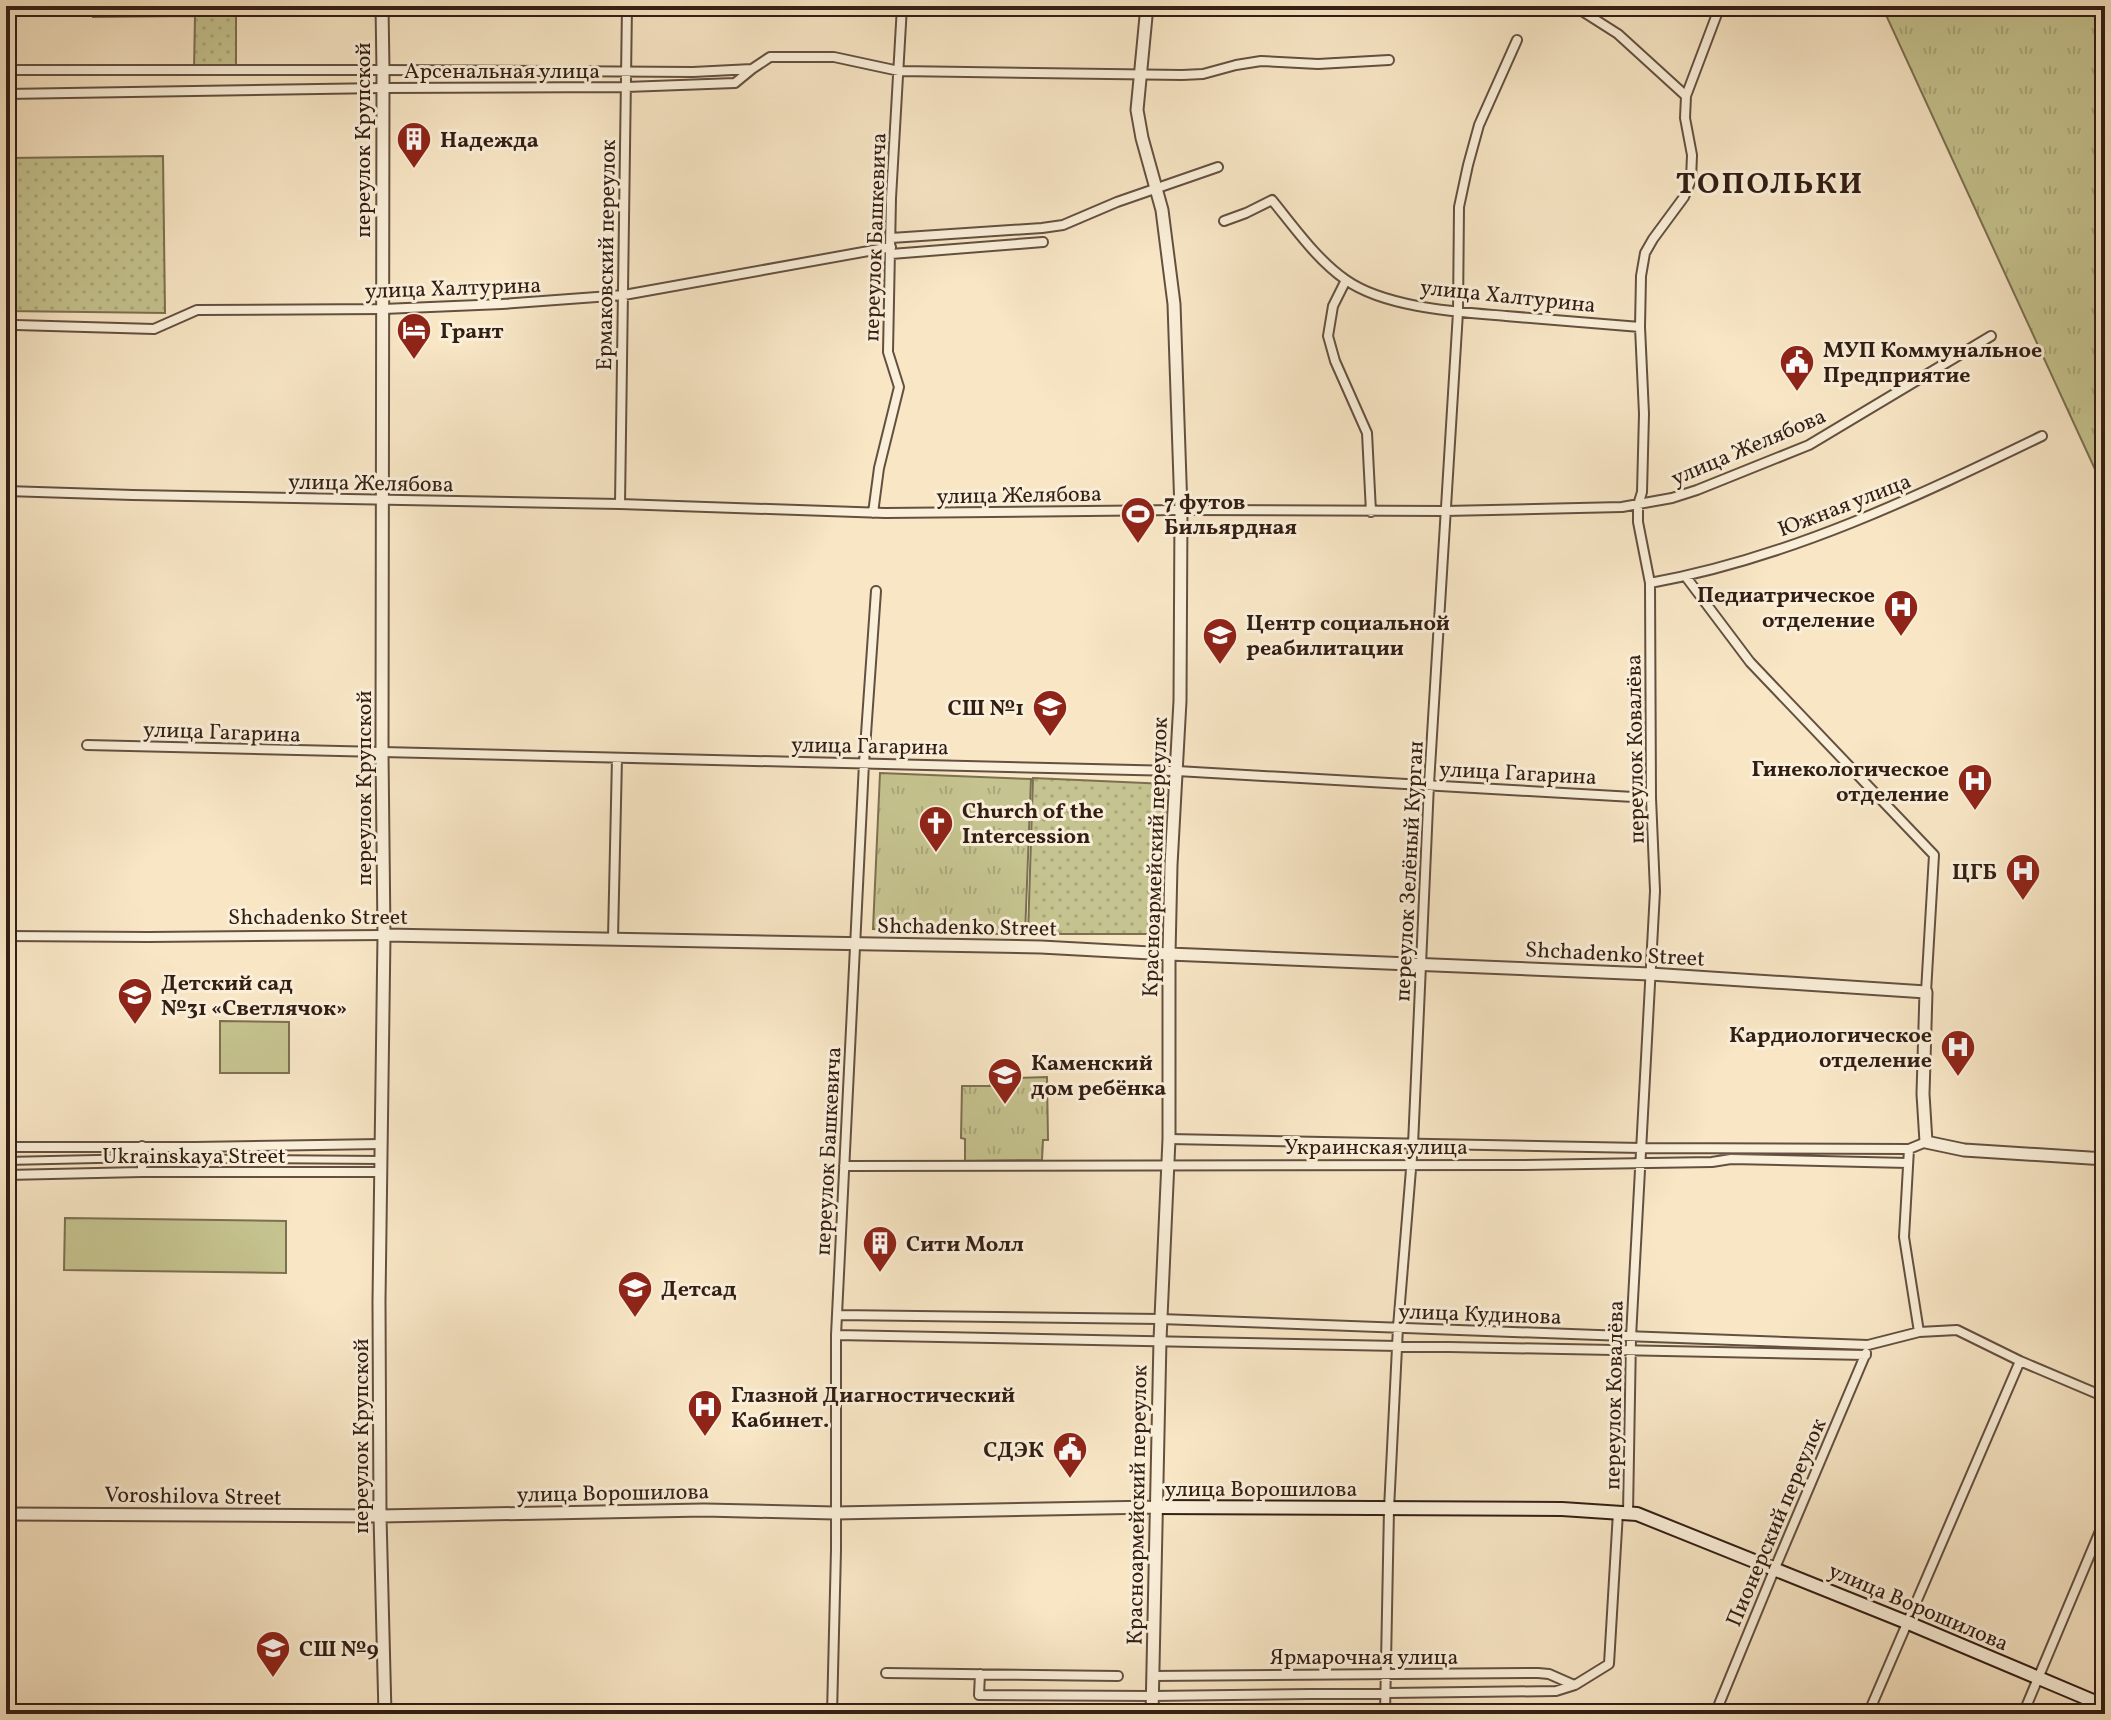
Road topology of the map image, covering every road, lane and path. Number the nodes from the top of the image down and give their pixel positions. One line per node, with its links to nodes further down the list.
1 (382, 6): 11 (street, переулок Крупской)
2 (627, 6): 13 (street, Ермаковский переулок)
3 (902, 6): 12 (street, переулок Башкевича)
4 (1147, 6): 14 (street, Красноармейский переулок)
5 (1574, 6): 18 (street)
6 (1720, 6): 18 (street, переулок Ковалёва)
7 (1517, 40): 27 (street, переулок Зелёный Курган)
8 (1389, 60): 14 (street, Арсенальная улица)
9 (752, 69): 12 (street, Арсенальная улица); 13 (street, Арсенальная улица); 15 (street, Арсенальная улица)
10 (6, 70): 11 (street, Арсенальная улица)
11 (383, 70): 13 (street, Арсенальная улица); 16 (street, переулок Крупской)
12 (899, 71): 14 (street, Арсенальная улица); 23 (street, переулок Башкевича)
13 (626, 72): 15 (street, Ермаковский переулок)
14 (1139, 74): 20 (street, Красноармейский переулок)
15 (626, 87): 16 (street, Арсенальная улица); 25 (street, Ермаковский переулок)
16 (383, 88): 17 (street, Арсенальная улица); 26 (street, переулок Крупской)
17 (6, 94)
18 (1686, 96): 29 (street, переулок Ковалёва)
19 (1218, 167): 20 (street, улица Халтурина)
20 (1157, 188): 23 (street, улица Халтурина); 36 (street, Красноармейский переулок)
21 (1224, 221): 24 (street, улица Халтурина)
22 (1043, 242): 23 (street)
23 (891, 246): 25 (street, улица Халтурина); 39 (street, переулок Башкевича)
24 (1346, 280): 27 (street, улица Халтурина); 38 (street)
25 (624, 295): 26 (street, улица Халтурина); 34 (street, Ермаковский переулок)
26 (383, 309): 28 (street, улица Халтурина); 33 (street, переулок Крупской)
27 (1458, 312): 29 (street, улица Халтурина); 37 (street, переулок Зелёный Курган)
28 (16, 325)
29 (1640, 327): 35 (street, переулок Ковалёва)
30 (1991, 336): 35 (street, улица Желябова)
31 (2042, 436): 40 (street, Южная улица)
32 (6, 491): 33 (street, улица Желябова)
33 (383, 500): 34 (street, улица Желябова); 44 (street, переулок Крупской)
34 (620, 504): 39 (street, улица Желябова)
35 (1638, 505): 37 (street, улица Желябова); 41 (street, переулок Ковалёва)
36 (1181, 510): 38 (street, улица Желябова); 39 (street, улица Желябова); 47 (street, Красноармейский переулок)
37 (1445, 511): 38 (street, улица Желябова); 48 (street, переулок Зелёный Курган)
38 (1371, 512)
39 (873, 513)
40 (1686, 577): 41 (street, Южная улица); 57 (street)
41 (1650, 583): 49 (street, переулок Ковалёва)
42 (876, 591): 46 (street, переулок Башкевича)
43 (87, 745): 44 (street, улица Гагарина)
44 (382, 752): 45 (street, улица Гагарина); 50 (street, переулок Крупской)
45 (617, 758): 46 (street, улица Гагарина); 52 (street)
46 (864, 763): 47 (street, улица Гагарина); 53 (street, переулок Башкевича)
47 (1177, 771): 48 (street, улица Гагарина); 54 (street, Красноармейский переулок)
48 (1429, 784): 49 (street, улица Гагарина); 55 (street, переулок Зелёный Курган)
49 (1651, 798): 56 (street, переулок Ковалёва)
50 (384, 935): 51 (street, Shchadenko Street); 52 (street, Shchadenko Street); 60 (street, переулок Крупской)
51 (6, 936)
52 (613, 938): 53 (street, Shchadenko Street)
53 (856, 944): 54 (street, Shchadenko Street); 74 (street, переулок Башкевича)
54 (1169, 954): 55 (street, Shchadenko Street); 58 (street, Красноармейский переулок)
55 (1422, 964): 56 (street, Shchadenko Street); 61 (street, переулок Зелёный Курган)
56 (1650, 974): 57 (street, Shchadenko Street); 64 (street, переулок Ковалёва)
57 (1926, 992): 59 (street)
58 (1169, 1139): 61 (street, Украинская улица); 72 (street, Красноармейский переулок)
59 (1926, 1142): 65 (street, Украинская улица); 67 (street)
60 (381, 1144): 62 (street, Ukrainskaya Street); 73 (street, переулок Крупской)
61 (1413, 1145): 64 (street, Украинская улица); 69 (street, переулок Зелёный Курган)
62 (142, 1146): 63 (street, Ukrainskaya Street); 66 (street)
63 (6, 1147)
64 (1642, 1148): 65 (street, Украинская улица); 70 (street, переулок Ковалёва)
65 (1909, 1149): 71 (street)
66 (142, 1158): 68 (street); 73 (street); 75 (street)
67 (2105, 1159)
68 (6, 1161)
69 (1412, 1163): 70 (street, Украинская улица); 72 (street, Украинская улица); 79 (street, переулок Зелёный Курган)
70 (1642, 1163): 71 (street, Украинская улица); 82 (street, переулок Ковалёва)
71 (1908, 1163): 80 (street)
72 (1168, 1165): 74 (street, Украинская улица); 78 (street, Красноармейский переулок)
73 (382, 1166): 75 (street, Ukrainskaya Street); 95 (street, переулок Крупской)
74 (844, 1166): 77 (street, переулок Башкевича)
75 (142, 1172): 76 (street, Ukrainskaya Street)
76 (6, 1175)
77 (837, 1315): 78 (street, улица Кудинова); 81 (street, переулок Башкевича)
78 (1160, 1319): 79 (street, улица Кудинова); 83 (street, Красноармейский переулок)
79 (1398, 1327): 82 (street, улица Кудинова); 85 (street, переулок Зелёный Курган)
80 (1919, 1332): 84 (street, улица Кудинова); 88 (street, улица Кудинова)
81 (836, 1335): 83 (street, улица Кудинова); 93 (street, переулок Башкевича)
82 (1631, 1337): 84 (street, улица Кудинова); 86 (street, переулок Ковалёва)
83 (1160, 1340): 85 (street, улица Кудинова); 90 (street, Красноармейский переулок)
84 (1868, 1345): 87 (street, Пионерский переулок)
85 (1398, 1346): 86 (street, улица Кудинова); 91 (street, переулок Зелёный Курган)
86 (1633, 1351): 87 (street, улица Кудинова); 92 (street, переулок Ковалёва)
87 (1866, 1355): 97 (street, Пионерский переулок)
88 (2020, 1361): 89 (street, улица Кудинова); 98 (street)
89 (2105, 1397)
90 (1155, 1507): 91 (main road, улица Ворошилова); 93 (street, улица Ворошилова); 103 (street, Красноармейский переулок)
91 (1389, 1509): 92 (main road, улица Ворошилова); 100 (street, переулок Зелёный Курган)
92 (1623, 1512): 97 (main road, улица Ворошилова); 105 (street, переулок Ковалёва)
93 (835, 1513): 95 (street, улица Ворошилова); 110 (street, переулок Башкевича)
94 (6, 1514): 95 (street, Voroshilova Street)
95 (380, 1516): 109 (street, переулок Крупской)
96 (2105, 1519): 104 (street)
97 (1775, 1568): 98 (main road, улица Ворошилова); 113 (street, Пионерский переулок)
98 (1906, 1622): 104 (main road, улица Ворошилова); 114 (street)
99 (886, 1673): 101 (street)
100 (1386, 1673): 103 (street, Ярмарочная улица); 105 (street, Ярмарочная улица); 106 (street, переулок Зелёный Курган)
101 (980, 1674): 102 (street); 107 (street)
102 (1118, 1676)
103 (1152, 1676): 107 (street, Красноармейский переулок)
104 (2038, 1678): 108 (main road, улица Ворошилова); 115 (street)
105 (1575, 1685): 106 (street)
106 (1385, 1693): 107 (street); 112 (street, переулок Зелёный Курган)
107 (1152, 1696): 111 (street, Красноармейский переулок)
108 (2105, 1706)
109 (385, 1714)
110 (832, 1714)
111 (1152, 1714)
112 (1385, 1714)
113 (1715, 1714)
114 (1868, 1714)
115 (2023, 1714)

